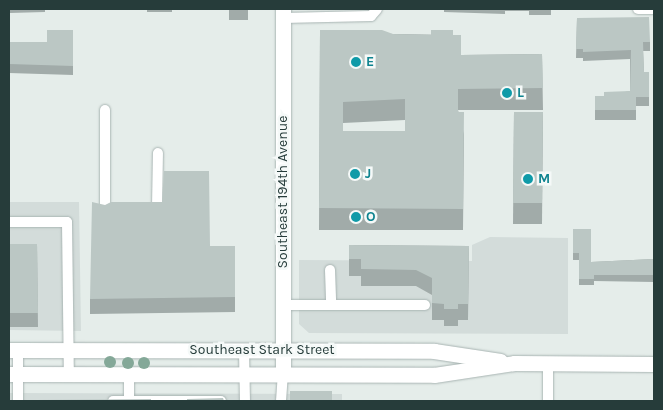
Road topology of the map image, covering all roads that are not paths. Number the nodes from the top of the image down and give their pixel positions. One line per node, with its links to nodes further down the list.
1 (377, 9): 4 (lane)
2 (638, 9): 3 (lane)
3 (654, 9)
4 (283, 13): 11 (main road, Southeast 194th Avenue)
5 (105, 110): 8 (lane)
6 (158, 153): 7 (lane)
7 (157, 208)
8 (105, 213)
9 (9, 222): 15 (lane)
10 (330, 270): 12 (lane)
11 (283, 305): 12 (lane); 17 (main road, Southeast 194th Avenue)
12 (331, 305): 13 (lane)
13 (425, 305)
14 (13, 350): 15 (main road, Southeast Stark Street); 21 (lane)
15 (69, 350): 16 (main road, Southeast Stark Street); 22 (lane)
16 (244, 350): 17 (main road, Southeast Stark Street); 24 (lane)
17 (283, 350): 18 (main road, Southeast Stark Street); 25 (main road, Southeast 194th Avenue)
18 (514, 363): 19 (main road, Southeast Stark Street); 25 (main road, Southeast Stark Street)
19 (548, 363): 20 (main road, Southeast Stark Street); 32 (lane)
20 (654, 364)
21 (13, 374): 22 (main road, Southeast Stark Street); 27 (lane)
22 (69, 374): 23 (main road, Southeast Stark Street)
23 (129, 374): 24 (main road, Southeast Stark Street); 26 (lane)
24 (244, 375): 25 (main road, Southeast Stark Street); 30 (lane)
25 (283, 375): 31 (lane)
26 (129, 400): 28 (lane); 29 (lane)
27 (18, 401)
28 (113, 401)
29 (221, 401)
30 (245, 401)
31 (281, 401)
32 (548, 401)

